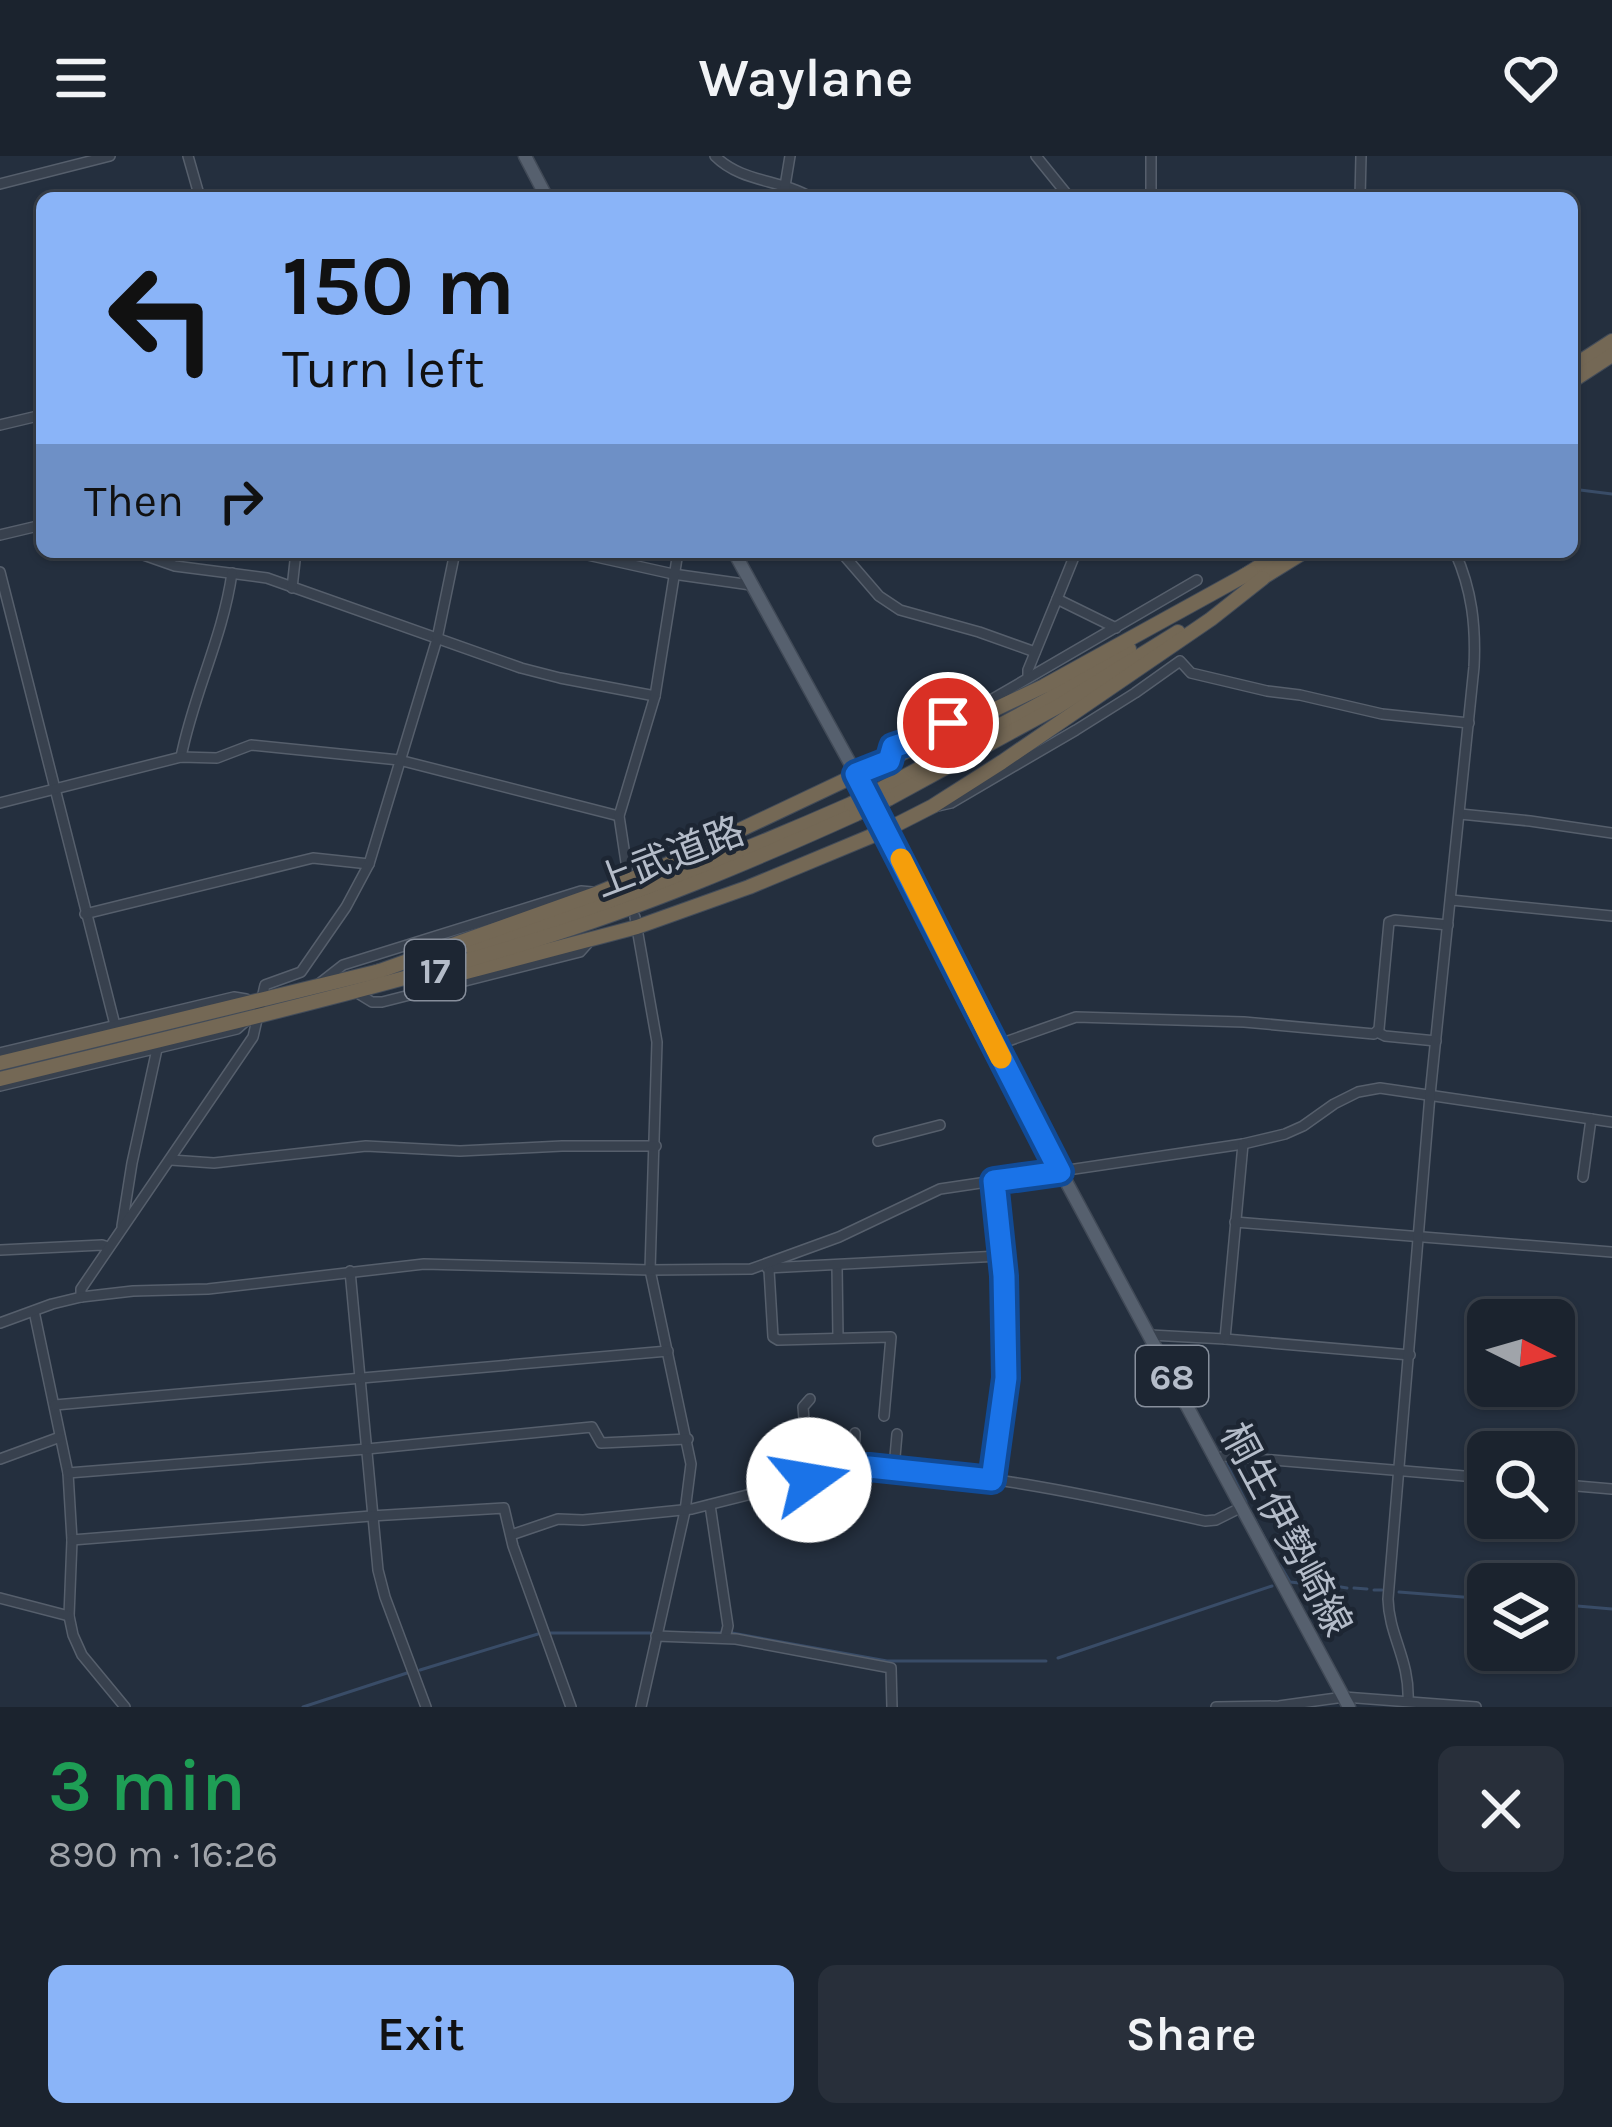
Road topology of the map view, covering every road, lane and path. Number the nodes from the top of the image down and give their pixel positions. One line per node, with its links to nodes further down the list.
1 (110, 156): 9 (street)
2 (188, 156): 10 (street)
3 (525, 156): 11 (main road)
4 (715, 156): 12 (street)
5 (790, 156): 12 (street)
6 (1036, 156): 13 (street)
7 (1151, 156): 14 (street)
8 (1361, 156): 15 (street)
9 (0, 184)
10 (198, 192)
11 (544, 192)
12 (785, 192)
13 (1065, 192)
14 (1150, 192)
15 (1360, 192)
16 (1612, 341): 18 (highway)
17 (1612, 356): 19 (highway)
18 (1578, 363)
19 (1578, 377)
20 (36, 416): 21 (street)
21 (0, 425)
22 (36, 527): 23 (street)
23 (0, 536)
24 (153, 558): 36 (street)
25 (295, 558): 41 (street)
26 (454, 558): 44 (street)
27 (601, 558): 37 (street)
28 (677, 558): 37 (street)
29 (737, 558): 40 (main road, 桐生伊勢崎線 / 68)
30 (846, 558): 45 (street)
31 (1074, 558): 42 (street)
32 (1275, 558): 38 (highway, 上武道路 / 17)
33 (1292, 558): 38 (highway, 上武道路 / 17)
34 (1457, 558): 48 (street)
35 (0, 572): 53 (street)
36 (232, 573): 41 (street); 49 (street)
37 (673, 574): 40 (street); 47 (street)
38 (1257, 575): 51 (highway); 55 (highway); 56 (highway, 上武道路 / 17, bridge)
39 (1197, 580): 43 (street)
40 (751, 585): 52 (main road, 桐生伊勢崎線 / 68)
41 (292, 588): 44 (street)
42 (1057, 599): 43 (street); 45 (street)
43 (1116, 628): 46 (street)
44 (437, 639): 47 (street); 50 (street)
45 (1035, 652): 46 (street)
46 (1028, 677): 51 (street)
47 (656, 696): 58 (street)
48 (1468, 723): 55 (street); 57 (street)
49 (182, 758): 50 (street); 53 (street)
50 (399, 760): 58 (street); 61 (street)
51 (889, 761): 52 (highway)
52 (856, 774): 59 (main road, 桐生伊勢崎線 / 68); 62 (highway)
53 (55, 789): 54 (street); 65 (street)
54 (0, 803)
55 (933, 806): 59 (highway)
56 (853, 809): 70 (highway, 上武道路 / 17); 71 (highway, 上武道路 / 17)
57 (1460, 814): 60 (street); 64 (street)
58 (619, 816): 62 (street)
59 (886, 830): 67 (highway); 78 (main road, 桐生伊勢崎線 / 68)
60 (1612, 833)
61 (368, 864): 65 (street); 74 (street)
62 (629, 884): 63 (highway)
63 (598, 893): 70 (highway); 72 (street)
64 (1451, 901): 66 (street); 68 (street)
65 (86, 914): 75 (street)
66 (1612, 916)
67 (636, 922): 69 (highway); 89 (street)
68 (1448, 926): 76 (street); 77 (street)
69 (591, 939): 71 (highway); 73 (street)
70 (374, 973): 72 (highway, 上武道路 / 17)
71 (407, 978): 73 (highway, 上武道路 / 17)
72 (316, 986): 74 (highway, 上武道路 / 17)
73 (354, 991): 74 (highway, 上武道路 / 17)
74 (255, 1008): 75 (highway, 上武道路 / 17); 79 (street); 82 (highway, 上武道路 / 17); 90 (street)
75 (127, 1026): 80 (street); 81 (highway, 上武道路 / 17)
76 (1377, 1032): 77 (street); 78 (street)
77 (1436, 1041): 83 (street)
78 (994, 1046): 91 (main road, 桐生伊勢崎線 / 68)
79 (158, 1049): 82 (street); 95 (street)
80 (0, 1053)
81 (0, 1063)
82 (0, 1083)
83 (1430, 1095): 84 (street); 88 (street); 96 (street)
84 (1591, 1119): 85 (street); 92 (street)
85 (1612, 1122)
86 (940, 1125): 87 (street)
87 (878, 1141)
88 (1243, 1144): 91 (street); 94 (street)
89 (656, 1145): 90 (street); 103 (street)
90 (171, 1160): 95 (street)
91 (1060, 1172): 93 (street); 108 (main road, 桐生伊勢崎線 / 68)
92 (1583, 1177)
93 (994, 1181): 100 (street); 102 (street)
94 (1235, 1222): 96 (street); 110 (street)
95 (122, 1228): 97 (street)
96 (1420, 1238): 99 (street); 112 (street)
97 (108, 1247): 98 (street); 105 (street)
98 (0, 1250)
99 (1612, 1252)
100 (1000, 1256): 101 (street); 130 (street)
101 (837, 1266): 102 (street); 109 (street)
102 (766, 1267): 103 (street); 109 (street)
103 (650, 1270): 104 (street); 111 (street)
104 (350, 1271): 105 (street); 113 (street)
105 (81, 1297): 106 (street)
106 (34, 1311): 107 (street); 115 (street)
107 (0, 1323)
108 (1150, 1335): 110 (street); 123 (main road, 桐生伊勢崎線 / 68)
109 (838, 1338): 116 (street)
110 (1225, 1339): 112 (street)
111 (668, 1351): 113 (street); 120 (street)
112 (1410, 1355): 126 (street)
113 (362, 1379): 115 (street); 121 (street)
114 (810, 1400): 129 (street)
115 (55, 1405): 119 (street)
116 (884, 1416)
117 (855, 1432): 124 (street)
118 (897, 1434): 125 (street)
119 (60, 1437): 122 (street); 127 (street)
120 (688, 1438): 121 (street); 135 (street)
121 (367, 1449): 127 (street); 136 (street)
122 (0, 1459)
123 (1214, 1459): 126 (street); 134 (main road, 桐生伊勢崎線 / 68)
124 (854, 1468): 125 (street); 129 (street)
125 (894, 1468): 130 (street)
126 (1399, 1471): 128 (street); 143 (street)
127 (68, 1473): 138 (street)
128 (1467, 1476)
129 (809, 1480): 133 (street)
130 (992, 1480): 134 (street)
131 (1575, 1486): 132 (street)
132 (1612, 1489)
133 (710, 1505): 135 (street); 142 (street)
134 (1240, 1508): 144 (main road, 桐生伊勢崎線 / 68)
135 (685, 1511): 137 (street); 141 (street)
136 (371, 1516): 137 (street); 138 (street); 148 (street)
137 (511, 1535): 149 (street)
138 (72, 1540): 140 (street)
139 (0, 1598): 140 (street)
140 (69, 1616): 147 (street)
141 (656, 1636): 142 (street); 150 (street)
142 (725, 1638): 151 (street)
143 (1408, 1701): 144 (street); 153 (street)
144 (1346, 1702): 146 (street)
145 (1256, 1706): 146 (street); 152 (street)
146 (1279, 1706)
147 (125, 1707)
148 (426, 1707)
149 (571, 1707)
150 (641, 1707)
151 (892, 1707)
152 (1216, 1707)
153 (1476, 1707)

